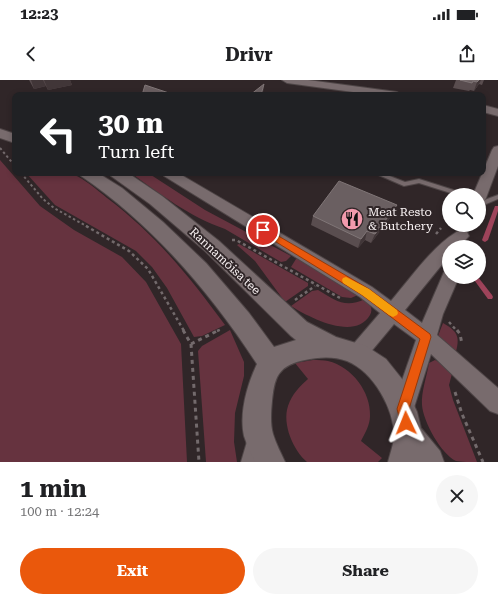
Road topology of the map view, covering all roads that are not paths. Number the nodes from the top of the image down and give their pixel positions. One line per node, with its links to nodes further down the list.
1 (287, 80): 2 (street)
2 (375, 92)
3 (486, 109): 4 (street)
4 (498, 112)
5 (0, 121): 6 (street)
6 (12, 125)
7 (0, 133): 8 (street)
8 (12, 138)
9 (498, 150): 15 (street)
10 (92, 176): 23 (street, Rannamõisa tee)
11 (121, 176): 22 (street, Rannamõisa tee)
12 (174, 176): 20 (street)
13 (384, 176): 14 (lane)
14 (442, 188)
15 (483, 188)
16 (498, 197): 17 (lane)
17 (486, 202)
18 (463, 236): 20 (street)
19 (447, 284): 21 (street)
20 (392, 311): 21 (street); 22 (street)
21 (426, 337): 24 (street); 25 (street)
22 (346, 351): 23 (street); 25 (street, Rannamõisa tee)
23 (271, 364): 26 (street)
24 (498, 403)
25 (403, 409): 27 (street, Rannamõisa tee)
26 (259, 436): 28 (street); 29 (street)
27 (406, 449): 30 (street)
28 (253, 462)
29 (270, 462)
30 (429, 462)

